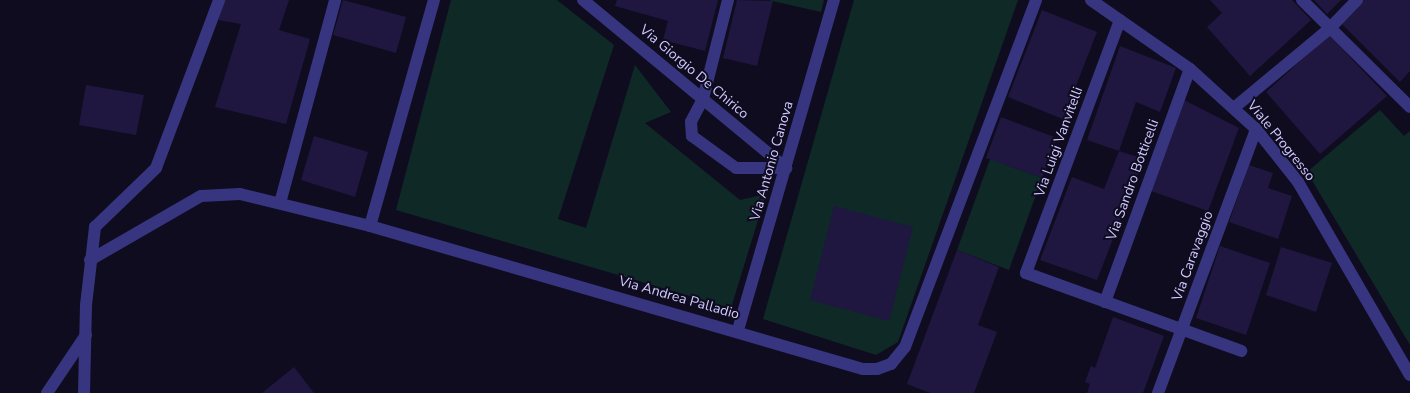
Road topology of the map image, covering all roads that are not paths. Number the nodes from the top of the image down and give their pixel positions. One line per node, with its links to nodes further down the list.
1 (219, 0): 21 (street)
2 (335, 0): 19 (street)
3 (434, 0): 20 (street)
4 (583, 0): 14 (street, Via Giorgio De Chirico)
5 (728, 0): 14 (street)
6 (834, 0): 18 (street, Via Antonio Canova)
7 (1036, 0): 23 (street, Via Andrea Palladio)
8 (1091, 0): 11 (street, Viale Progresso)
9 (1302, 0): 12 (street)
10 (1357, 0): 12 (street)
11 (1120, 20): 13 (street, Viale Progresso); 22 (street, Via Luigi Vanvitelli)
12 (1330, 28): 15 (street); 16 (street)
13 (1190, 69): 15 (street, Viale Progresso); 22 (street, Via Sandro Botticelli)
14 (703, 99): 18 (street, Via Giorgio De Chirico); 18 (street)
15 (1235, 107): 17 (street, Viale Progresso)
16 (1410, 107)
17 (1256, 129): 24 (street, Via Caravaggio); 27 (street, Viale Progresso)
18 (786, 168): 23 (street, Via Antonio Canova)
19 (280, 203): 20 (street, Via Andrea Palladio); 21 (street, Via Andrea Palladio)
20 (370, 226): 23 (street, Via Andrea Palladio)
21 (90, 260): 25 (street)
22 (1105, 302): 24 (street)
23 (738, 330)
24 (1182, 330): 26 (street); 30 (street, Via Caravaggio)
25 (86, 335): 28 (street); 29 (street)
26 (1241, 351)
27 (1410, 375)
28 (47, 393)
29 (84, 393)
30 (1158, 393)

